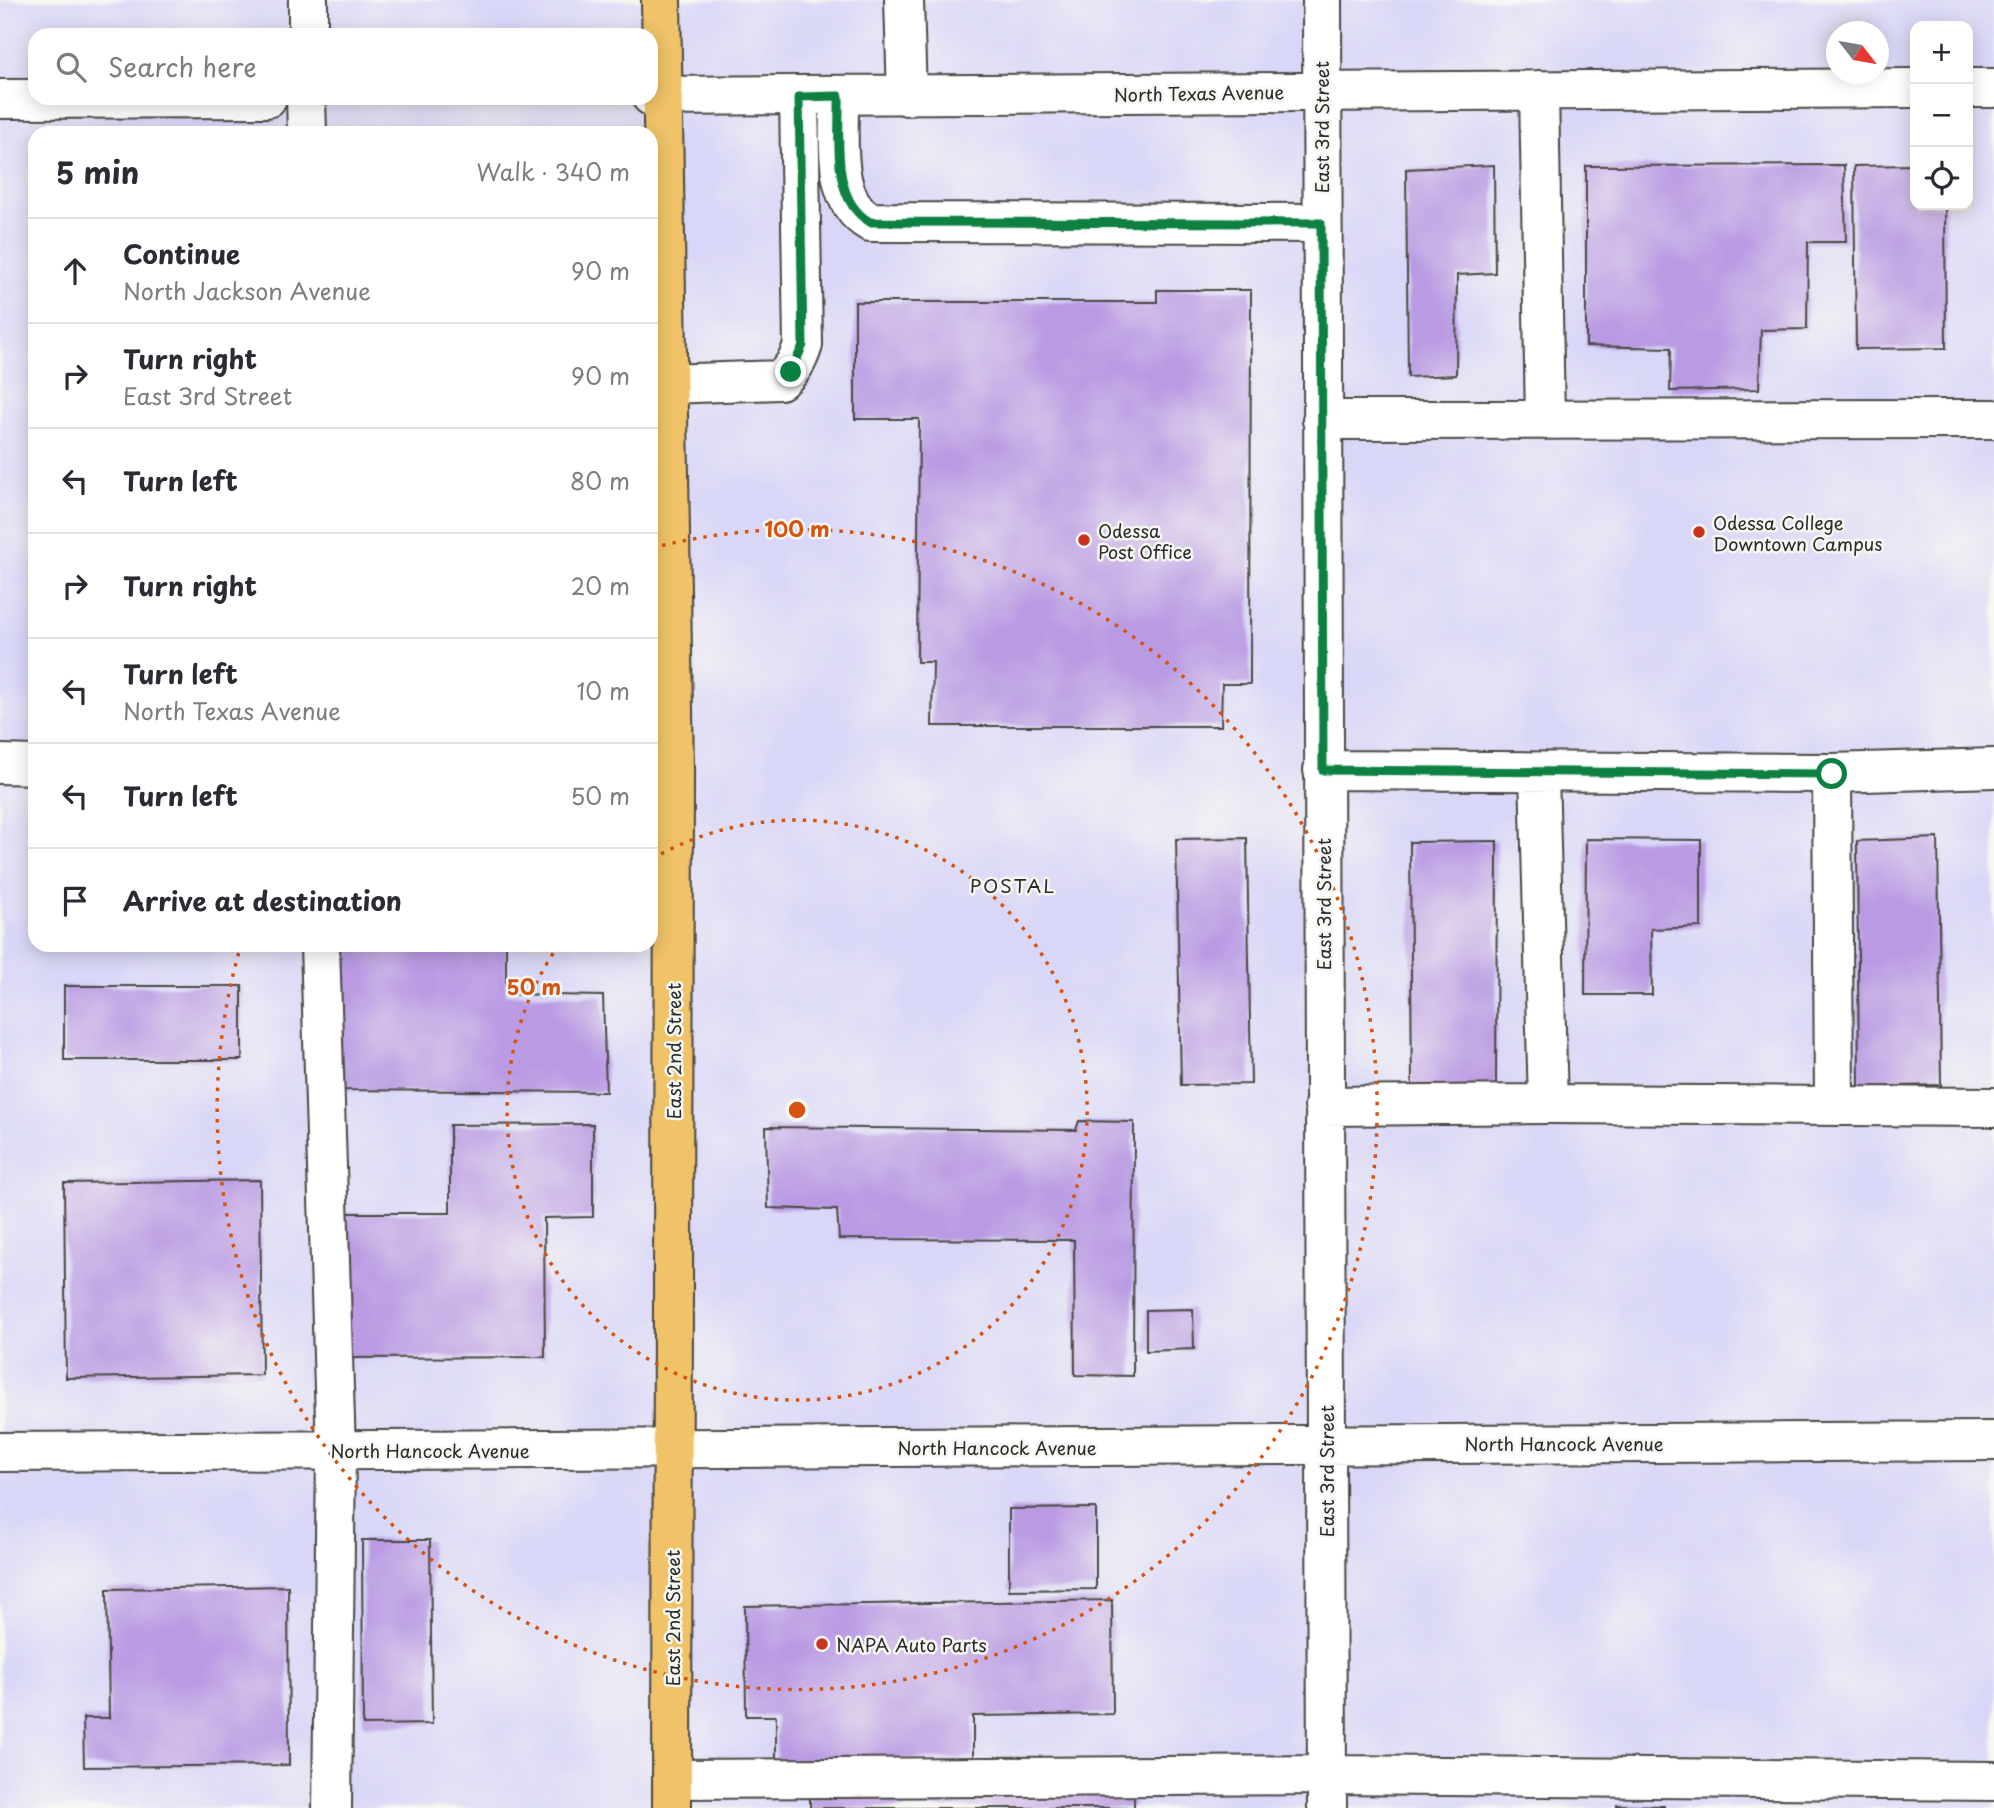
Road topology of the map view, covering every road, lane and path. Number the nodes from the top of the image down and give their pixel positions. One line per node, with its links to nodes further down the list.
1 (309, 0): 5 (street)
2 (661, 0): 6 (main road, East 2nd Street)
3 (904, 0): 14 (street)
4 (1322, 0): 11 (street, East 3rd Street)
5 (308, 28)
6 (658, 72)
7 (1910, 88): 10 (street, North Texas Avenue)
8 (1973, 88): 9 (street)
9 (1994, 88)
10 (1539, 90): 11 (street, North Texas Avenue); 24 (street)
11 (1321, 92): 14 (street, North Texas Avenue); 21 (street, East 3rd Street)
12 (658, 96): 15 (street, North Texas Avenue)
13 (839, 96): 14 (street, North Texas Avenue); 15 (street, North Texas Avenue); 21 (street)
14 (907, 96)
15 (799, 97): 22 (street)
16 (0, 99): 17 (street)
17 (28, 99)
18 (306, 105): 20 (street)
19 (657, 105): 22 (main road, East 2nd Street)
20 (307, 126)
21 (1321, 223): 25 (street, East 3rd Street)
22 (667, 384): 29 (main road, East 2nd Street)
23 (1994, 419): 24 (street)
24 (1545, 420): 25 (street)
25 (1322, 421): 30 (street, East 3rd Street)
26 (0, 764): 27 (street)
27 (28, 765)
28 (1994, 768): 32 (street)
29 (663, 770): 42 (main road, East 2nd Street)
30 (1323, 770): 31 (street); 37 (street, East 3rd Street)
31 (1539, 772): 32 (street); 35 (street)
32 (1832, 774): 36 (street)
33 (320, 952): 43 (street)
34 (1994, 1073): 38 (street)
35 (1548, 1104): 36 (street); 37 (street)
36 (1834, 1104): 38 (street)
37 (1324, 1106): 41 (street, East 3rd Street)
38 (1994, 1107): 39 (street)
39 (1994, 1131)
40 (1994, 1441): 41 (street, North Hancock Avenue)
41 (1325, 1445): 42 (street, North Hancock Avenue); 46 (street, East 3rd Street)
42 (671, 1449): 43 (street, North Hancock Avenue); 47 (main road, East 2nd Street)
43 (336, 1451): 44 (street, North Hancock Avenue); 48 (street)
44 (0, 1452)
45 (1994, 1781): 46 (street)
46 (1327, 1791): 47 (street)
47 (672, 1794)
48 (332, 1808)

